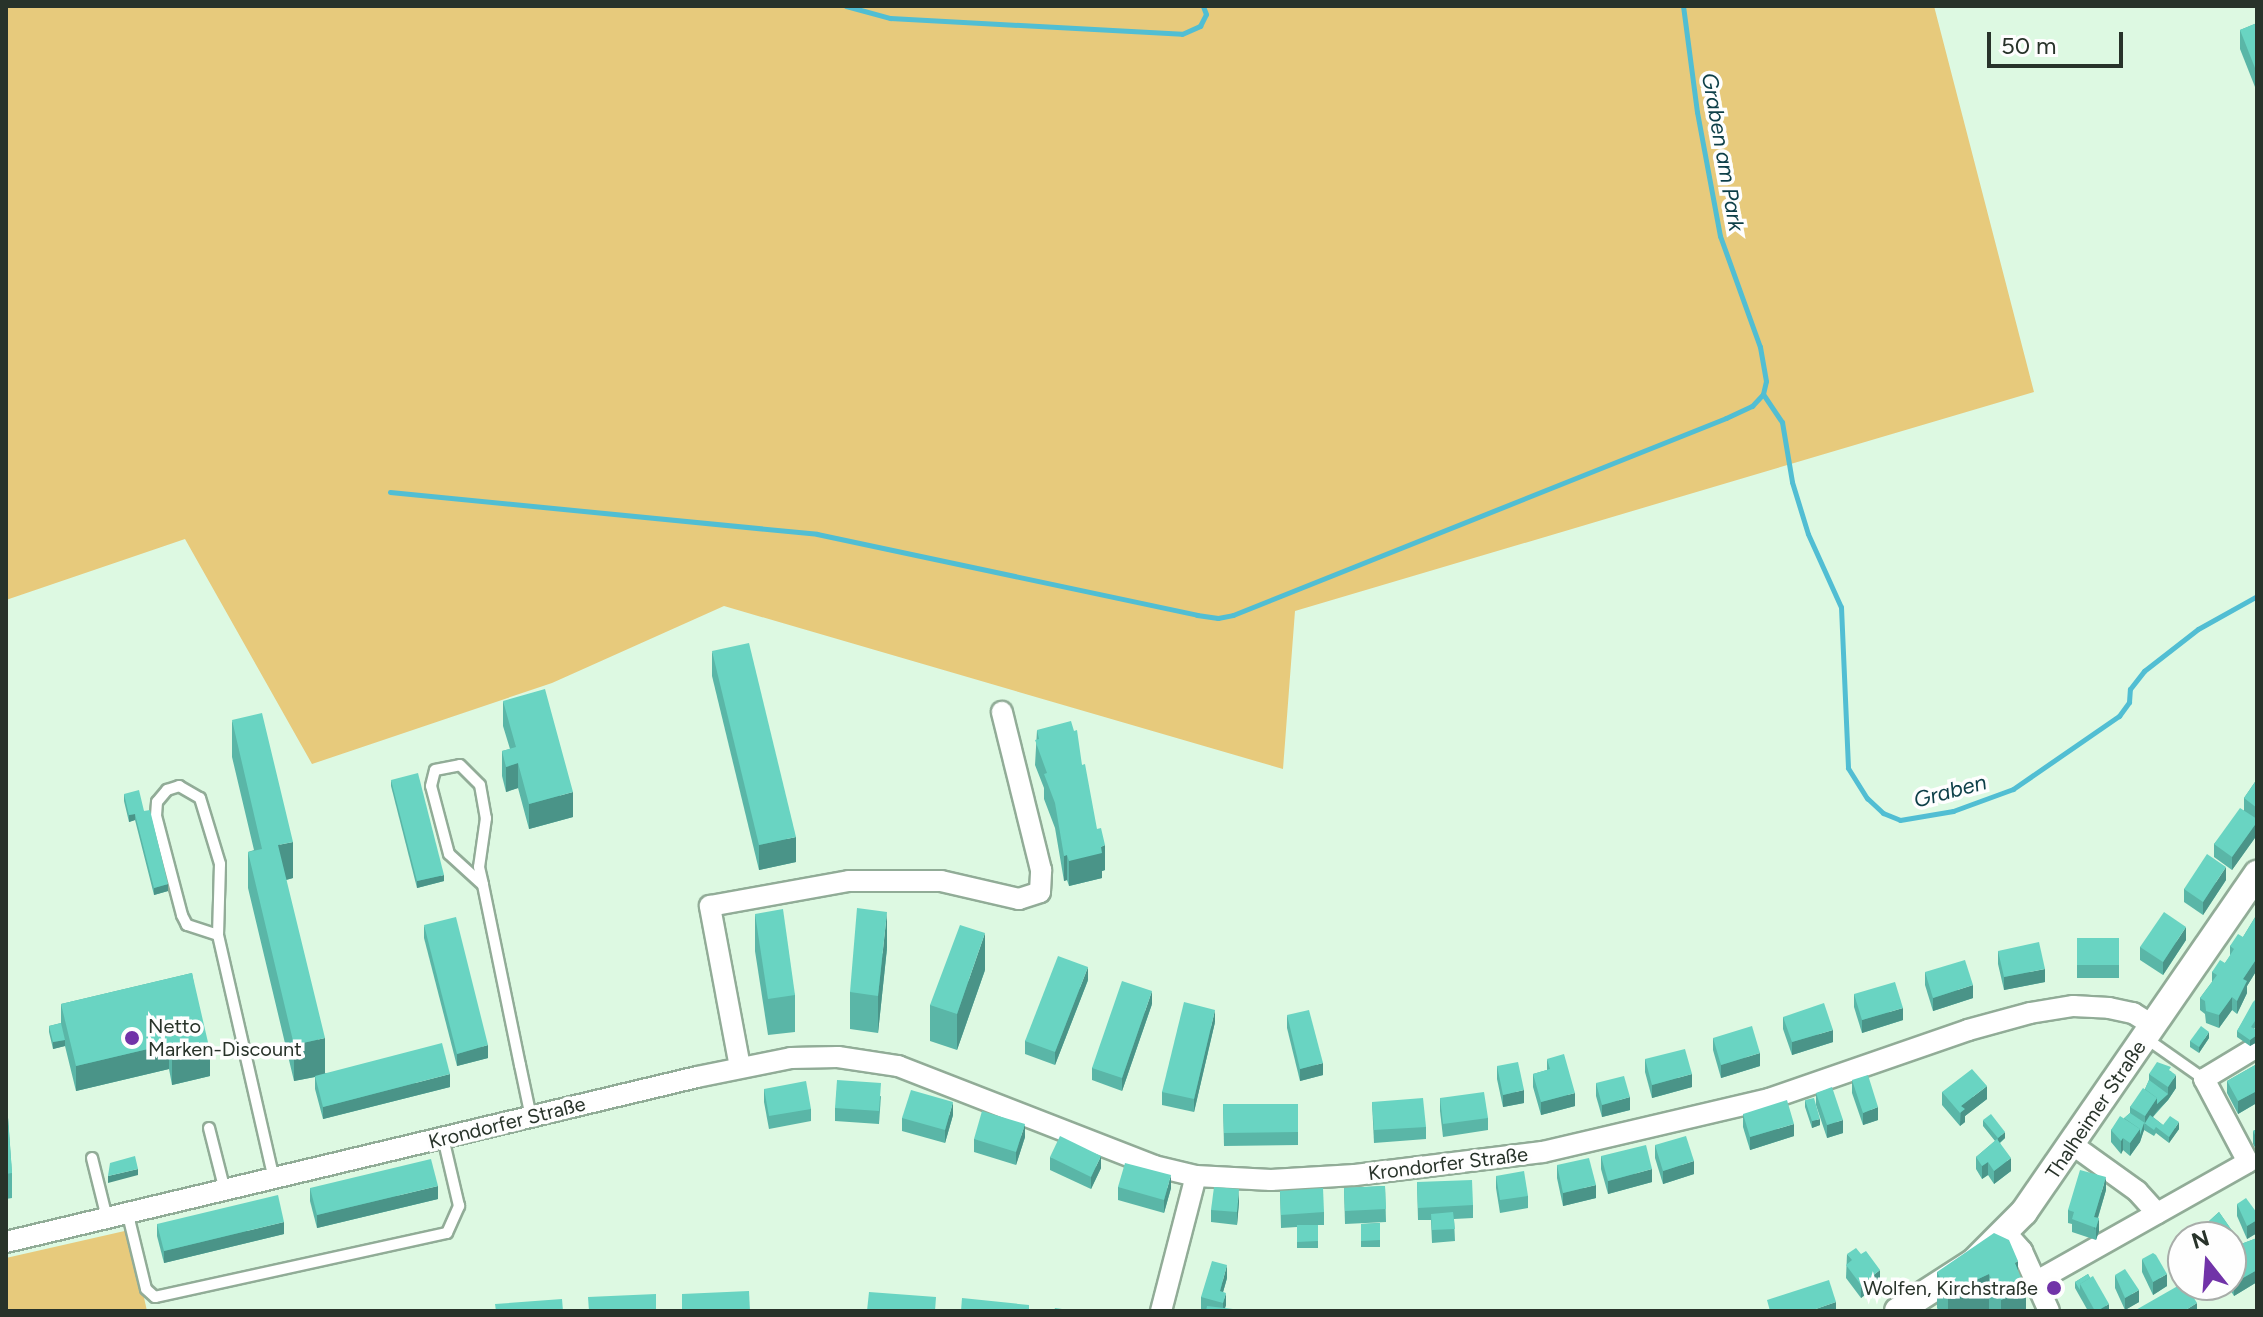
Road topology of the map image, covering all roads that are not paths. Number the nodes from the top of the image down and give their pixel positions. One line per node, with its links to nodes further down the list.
1 (1002, 712): 7 (street)
2 (2257, 874): 5 (street, Thalheimer Straße)
3 (483, 885): 3 (lane); 9 (lane)
4 (218, 935): 4 (lane); 15 (lane)
5 (2150, 1032): 8 (lane); 12 (street, Thalheimer Straße); 14 (street, Krondorfer Straße)
6 (2257, 1047): 8 (street)
7 (740, 1067): 9 (street, Krondorfer Straße); 14 (street, Krondorfer Straße)
8 (2204, 1079): 17 (street)
9 (531, 1117): 11 (street, Krondorfer Straße)
10 (209, 1128): 16 (lane)
11 (443, 1138): 15 (street, Krondorfer Straße); 18 (lane)
12 (2073, 1145): 17 (street); 20 (street, Thalheimer Straße)
13 (92, 1158): 19 (lane)
14 (1196, 1176): 23 (street)
15 (274, 1179): 16 (street, Krondorfer Straße)
16 (225, 1191): 18 (street, Krondorfer Straße)
17 (2157, 1213): 22 (street)
18 (128, 1215): 19 (street, Krondorfer Straße)
19 (107, 1219): 21 (street, Krondorfer Straße)
20 (2006, 1233): 22 (street); 24 (street, Thalheimer Straße)
21 (6, 1242)
22 (2037, 1281): 25 (street)
23 (1161, 1311)
24 (1898, 1311)
25 (2049, 1311)

